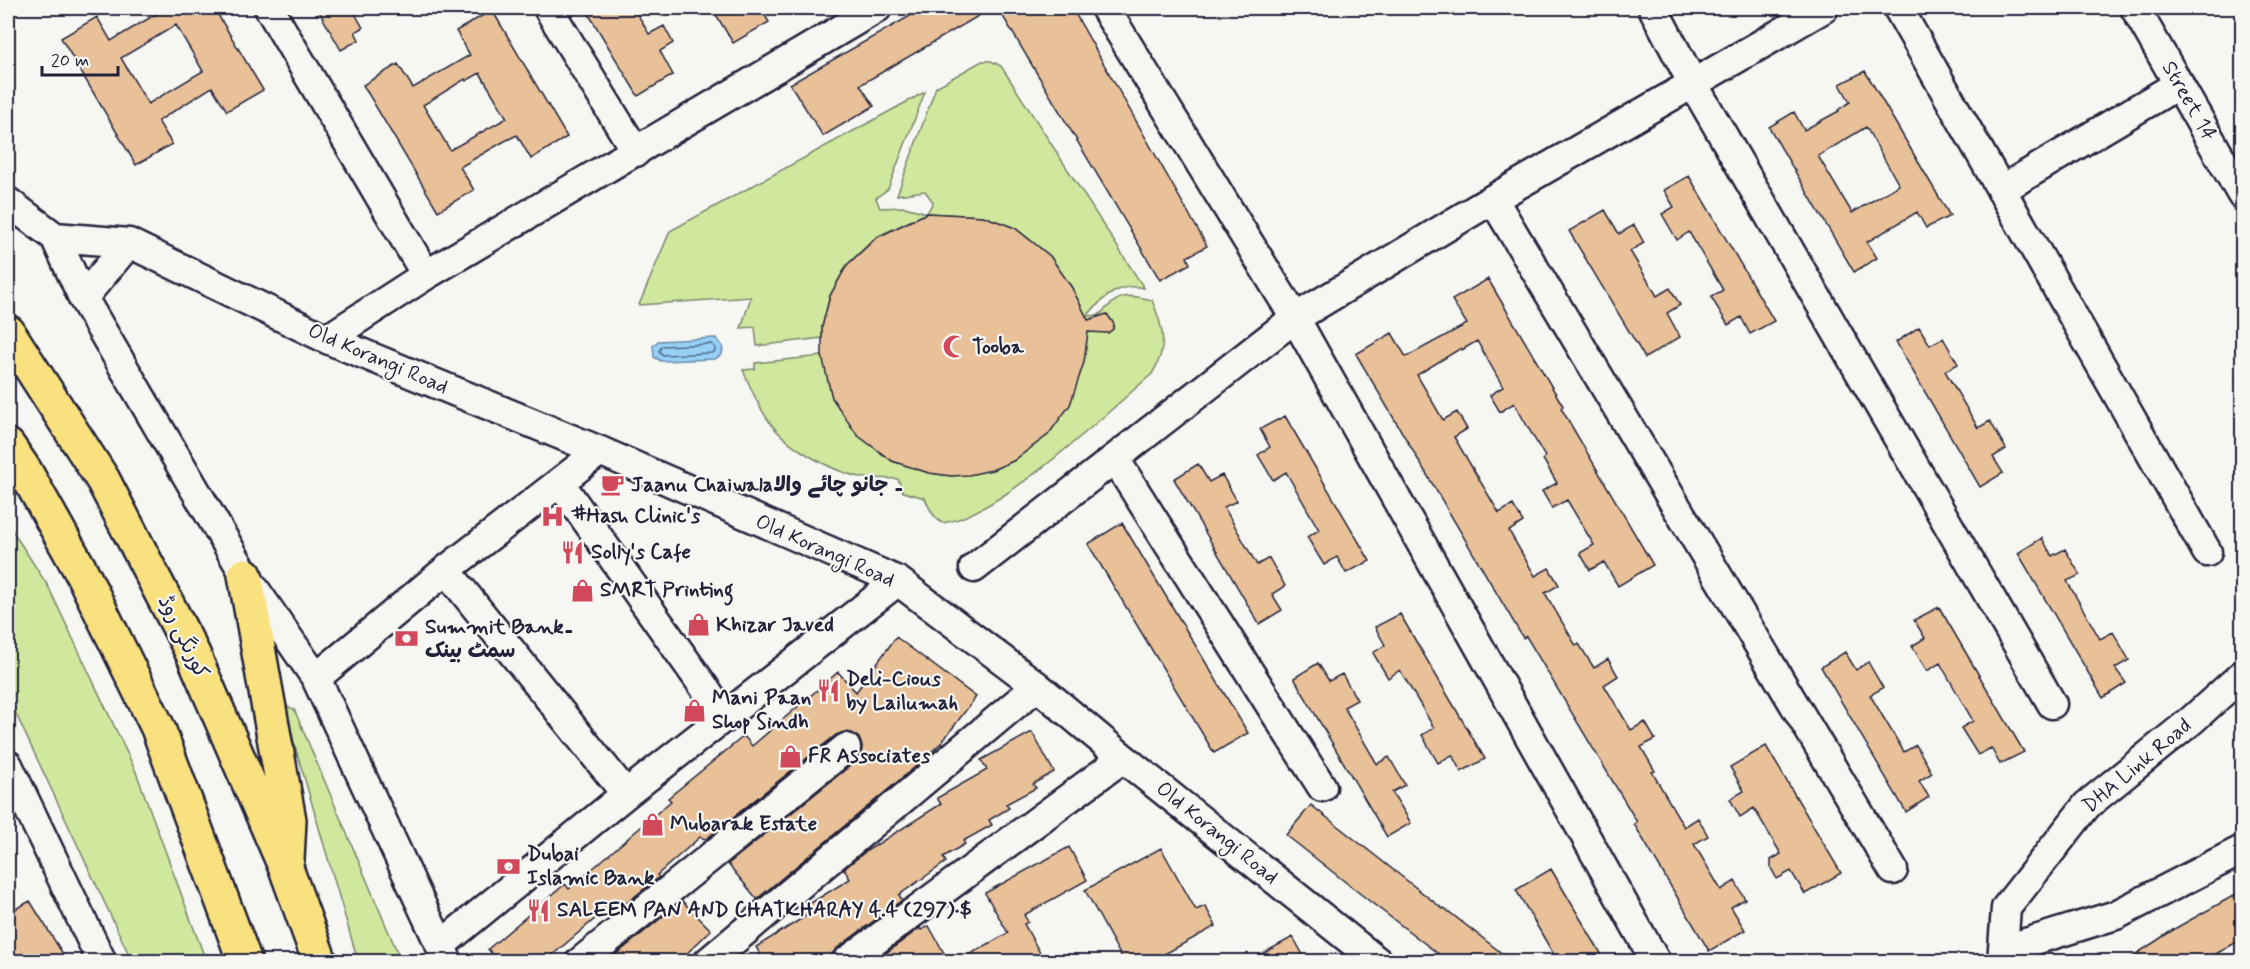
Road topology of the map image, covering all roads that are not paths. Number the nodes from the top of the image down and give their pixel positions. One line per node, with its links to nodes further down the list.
1 (269, 8): 18 (street)
2 (548, 8): 11 (street)
3 (877, 8): 11 (street)
4 (1105, 8): 20 (street)
5 (1653, 8): 9 (street)
6 (1824, 8): 9 (street)
7 (1898, 8): 12 (street)
8 (2135, 8): 10 (street, Street 14)
9 (1692, 82): 14 (street); 35 (street)
10 (2179, 84): 12 (street); 13 (street, Street 14)
11 (636, 152): 18 (street)
12 (2001, 190): 27 (street)
13 (2242, 195)
14 (1493, 199): 20 (street); 43 (street)
15 (8, 202): 16 (street)
16 (55, 237): 17 (street, Old Korangi Road); 19 (street)
17 (129, 243): 19 (street); 22 (street, Old Korangi Road)
18 (426, 274): 22 (street)
19 (83, 298): 30 (street)
20 (1295, 318): 25 (street); 54 (street)
21 (8, 332): 44 (main road, کورنگی روڈ)
22 (327, 339): 24 (street, Old Korangi Road)
23 (8, 446): 48 (main road)
24 (600, 451): 26 (street); 31 (street, Old Korangi Road)
25 (1115, 459): 28 (street); 40 (street)
26 (560, 483): 29 (street); 36 (street)
27 (2207, 552)
28 (974, 568)
29 (446, 570): 33 (street); 41 (street)
30 (245, 575): 33 (street); 44 (main road)
31 (898, 581): 34 (street, Old Korangi Road); 36 (street)
32 (2242, 675): 46 (street, DHA Link Road)
33 (316, 678): 45 (street)
34 (1037, 686): 38 (street, Old Korangi Road); 51 (street)
35 (2052, 704)
36 (726, 718): 41 (street)
37 (846, 748): 50 (street)
38 (1123, 758): 52 (street); 53 (street, Old Korangi Road)
39 (8, 765): 47 (street)
40 (1322, 787)
41 (626, 795): 45 (street)
42 (2242, 850): 46 (street)
43 (1893, 870)
44 (287, 871): 49 (main road, کورنگی روڈ)
45 (445, 953)
46 (2002, 956)
47 (102, 962)
48 (245, 962)
49 (320, 962)
50 (580, 962)
51 (708, 962)
52 (846, 962)
53 (1378, 962)
54 (1656, 962)

